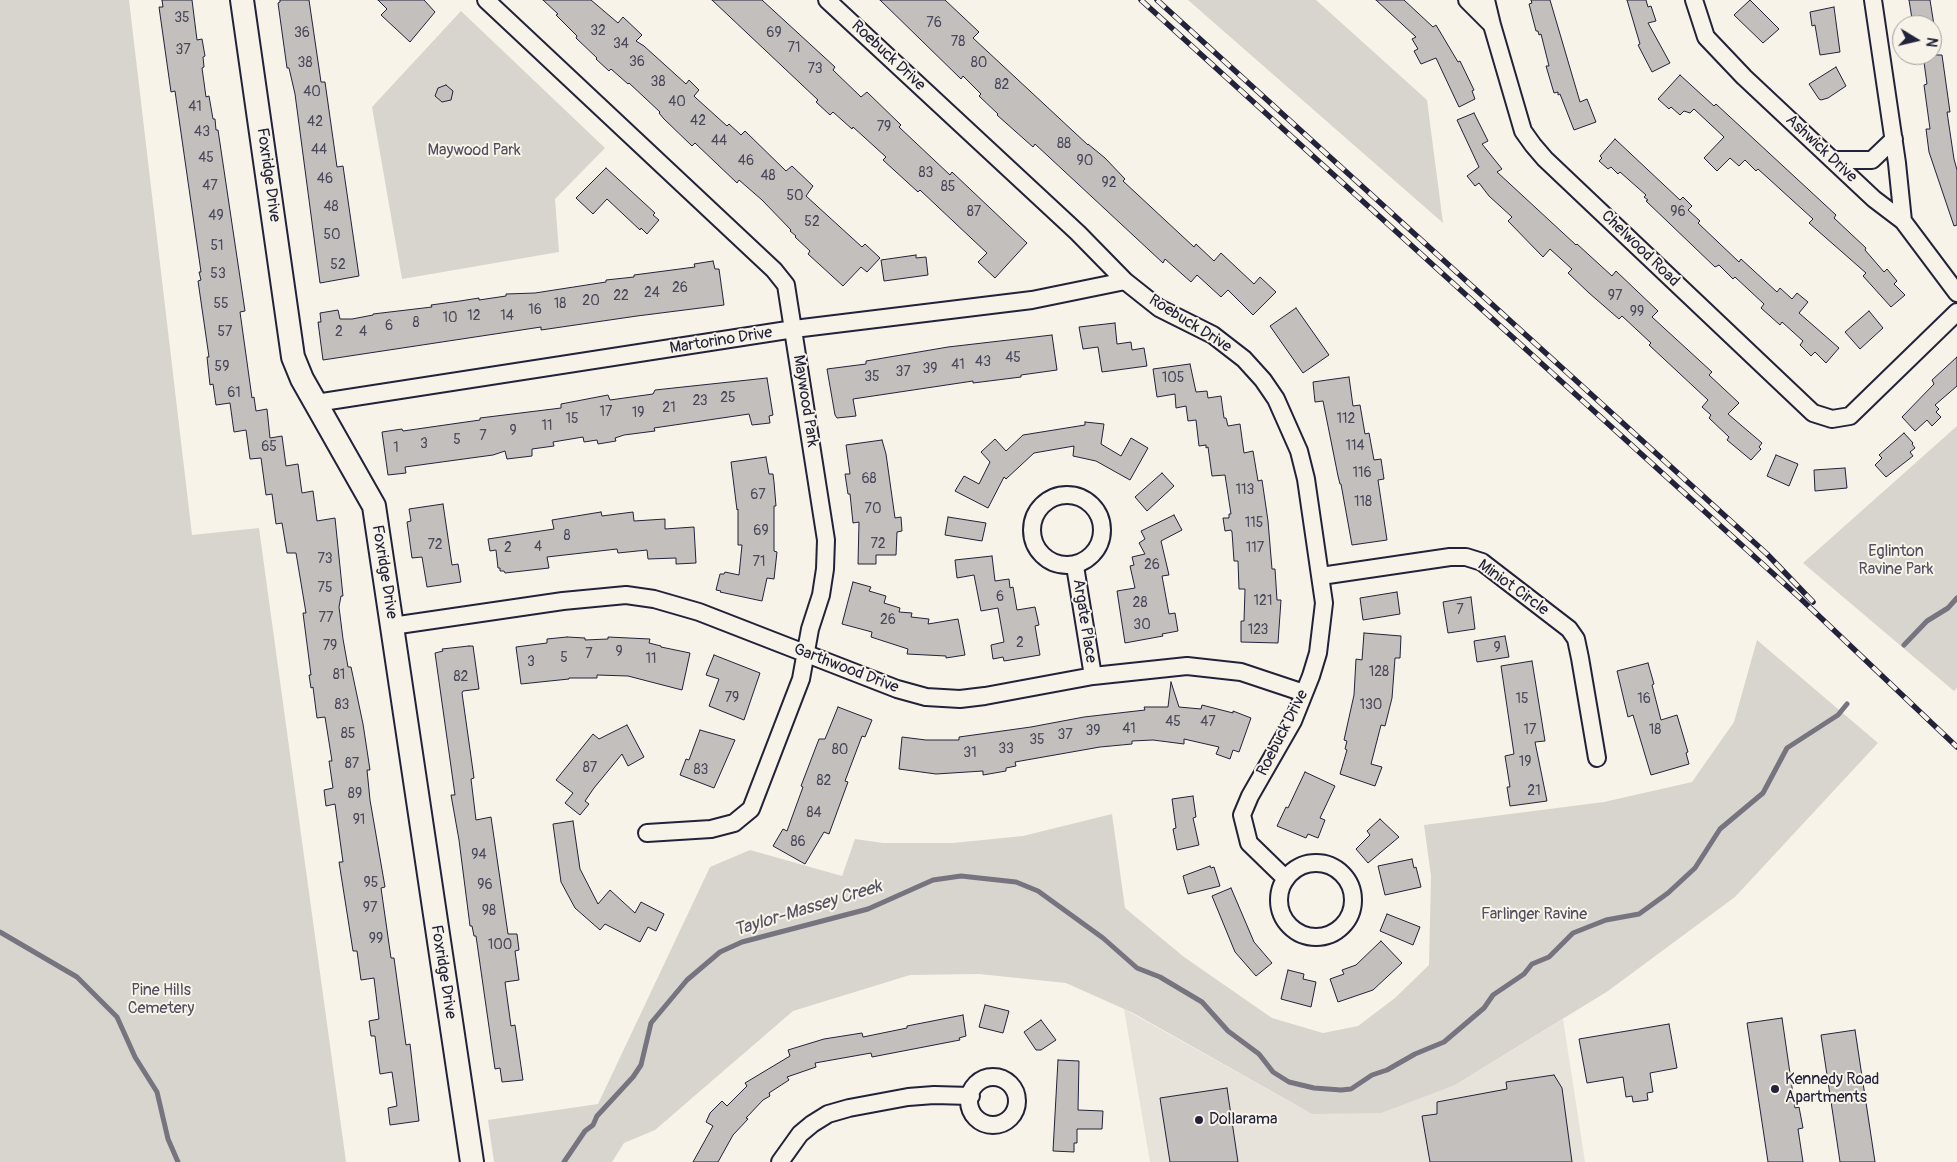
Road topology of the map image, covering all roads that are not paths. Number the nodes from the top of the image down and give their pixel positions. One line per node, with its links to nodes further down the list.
1 (242, 0): 16 (street, Foxridge Drive)
2 (486, 0): 15 (street, Maywood Park)
3 (828, 0): 12 (street, Roebuck Drive)
4 (1467, 0): 8 (street, Chelwood Road)
5 (1486, 0): 8 (street, Chelwood Road)
6 (1694, 0): 10 (street, Ashwick Drive)
7 (1874, 0): 9 (street)
8 (1492, 25): 14 (street, Chelwood Road)
9 (1894, 139): 10 (street); 11 (street)
10 (1833, 160): 11 (street, Ashwick Drive)
11 (1902, 221): 13 (street, Ashwick Drive)
12 (1125, 281): 15 (street, Martorino Drive); 18 (street, Roebuck Drive)
13 (1957, 293)
14 (1957, 312)
15 (794, 329): 16 (street, Martorino Drive); 20 (street, Maywood Park)
16 (316, 403): 19 (street, Foxridge Drive)
17 (1075, 566): 17 (street, Argate Place); 21 (street, Argate Place)
18 (1321, 576): 22 (street, Roebuck Drive); 23 (street, Miniot Circle)
19 (392, 626): 20 (street, Garthwood Drive); 27 (street, Foxridge Drive)
20 (806, 654): 21 (street, Garthwood Drive); 24 (street, Maywood Park)
21 (1093, 676): 22 (street, Garthwood Drive)
22 (1304, 693): 25 (street, Roebuck Drive)
23 (1597, 758)
24 (647, 833)
25 (1286, 879): 25 (street)
26 (971, 1096): 28 (street)
27 (472, 1162)
28 (780, 1162)

